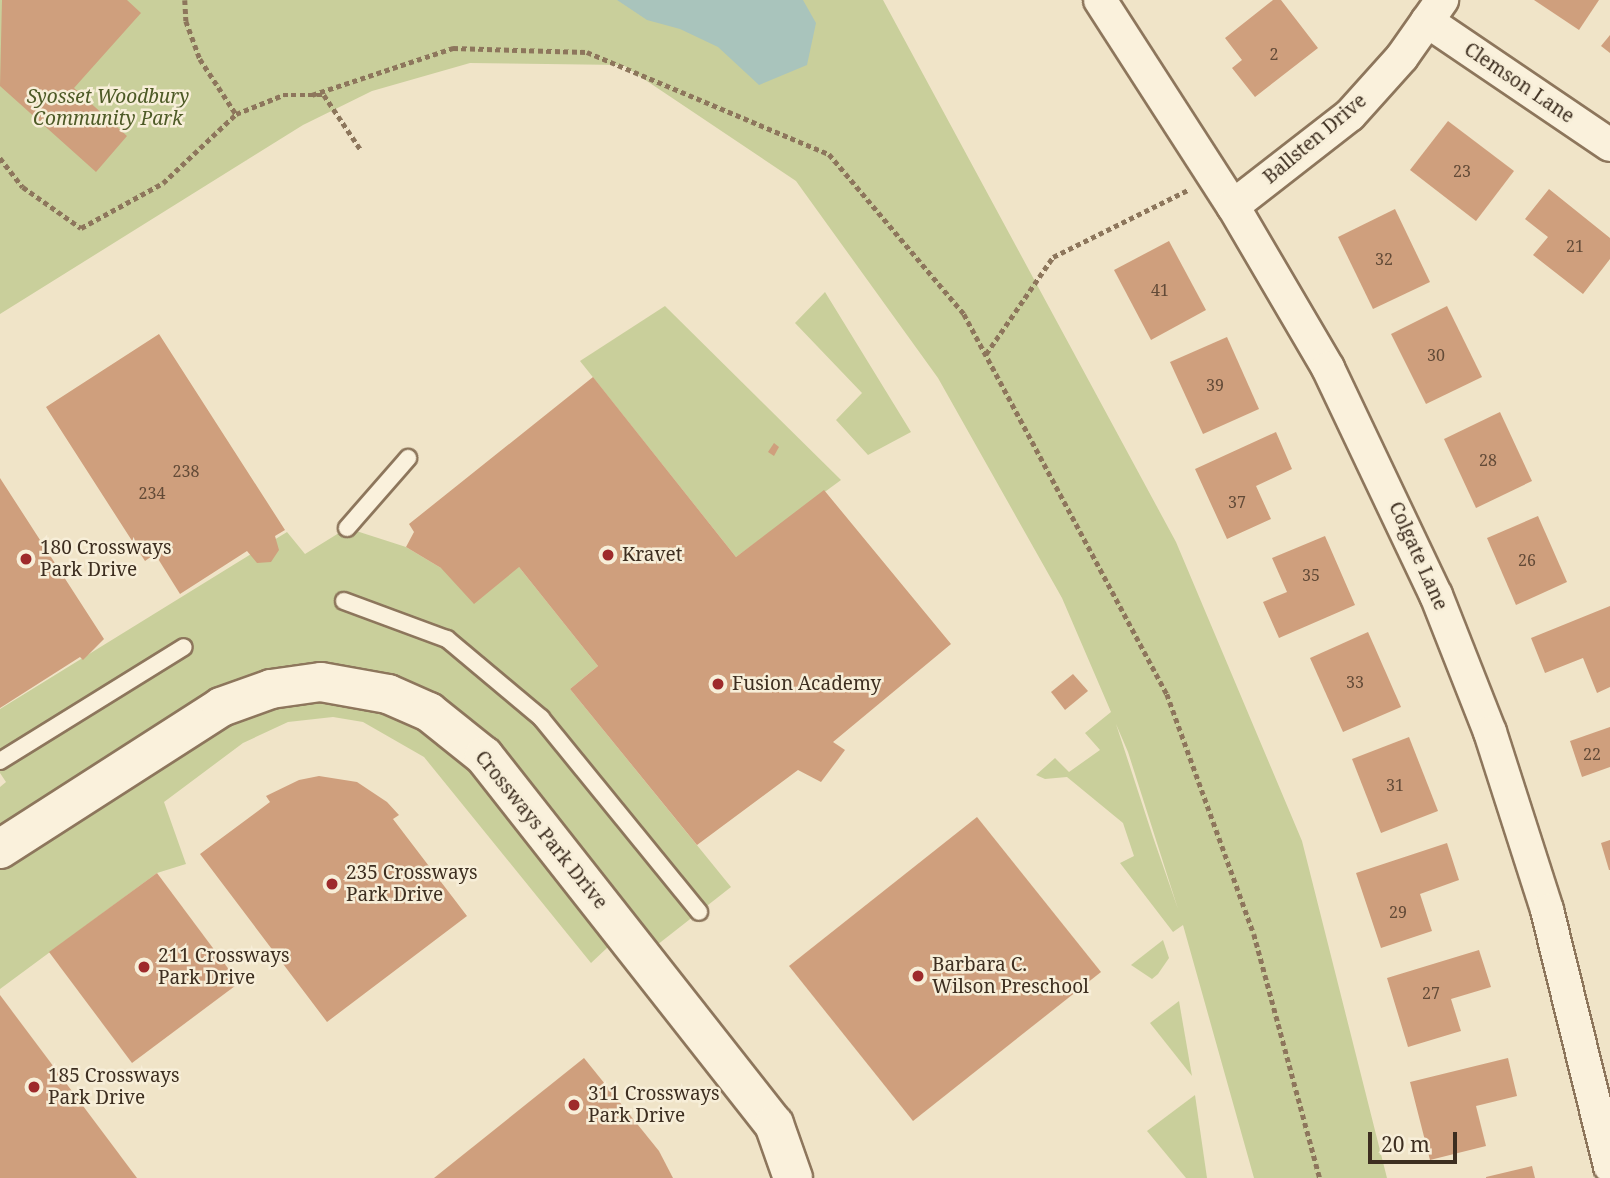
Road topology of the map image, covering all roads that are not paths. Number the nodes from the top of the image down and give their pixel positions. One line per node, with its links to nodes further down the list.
1 (1100, 0): 4 (street, Colgate Lane)
2 (1434, 10): 3 (street, Clemson Lane); 4 (street, Ballsten Drive)
3 (1610, 145)
4 (1233, 206): 12 (street, Colgate Lane)
5 (408, 458): 6 (lane)
6 (348, 528)
7 (344, 601): 11 (lane)
8 (184, 648): 9 (lane)
9 (0, 761)
10 (0, 849): 13 (street, Crossways Park Drive)
11 (699, 912)
12 (1610, 1166)
13 (793, 1178)

